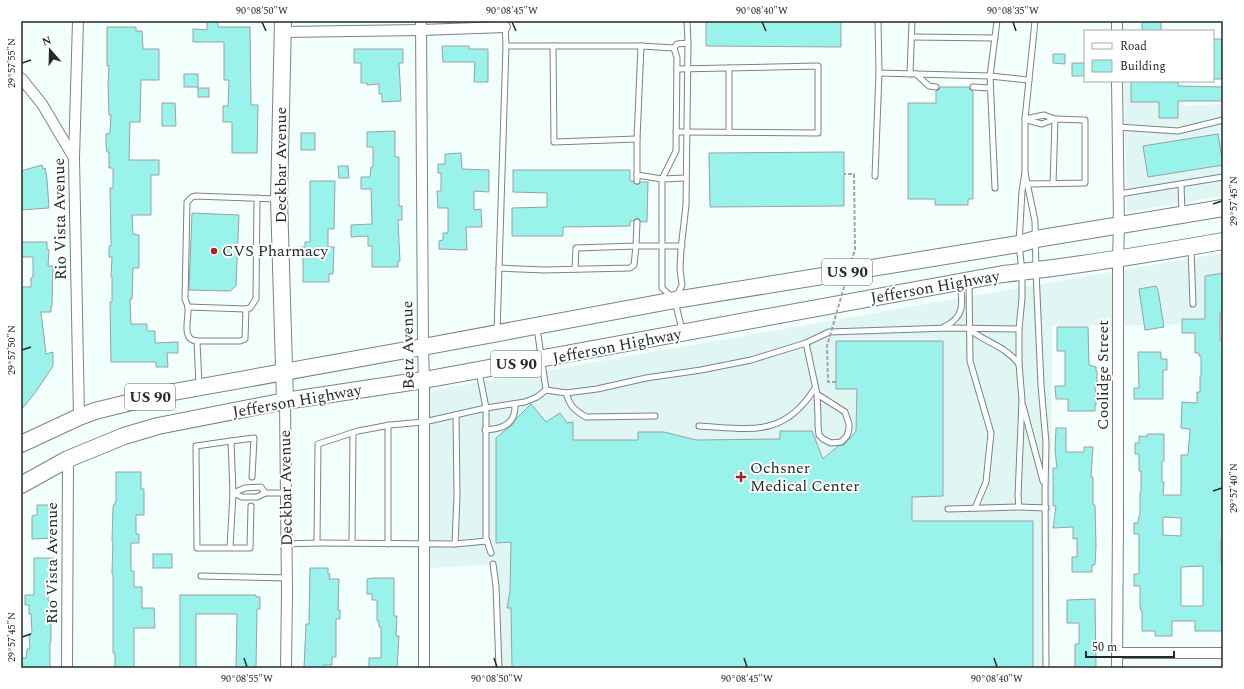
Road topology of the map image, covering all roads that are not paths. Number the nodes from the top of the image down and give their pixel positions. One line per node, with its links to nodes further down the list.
1 (78, 21): 37 (street, Rio Vista Avenue)
2 (687, 21): 12 (lane)
3 (878, 21): 20 (lane)
4 (912, 21): 10 (lane)
5 (997, 21): 11 (lane)
6 (1035, 21): 24 (lane)
7 (505, 24): 9 (street); 13 (lane)
8 (283, 26): 9 (street); 51 (main road, Deckbar Avenue)
9 (421, 26): 80 (street, Betz Avenue)
10 (912, 37): 11 (lane); 21 (lane)
11 (995, 38): 22 (lane)
12 (688, 44): 16 (lane); 17 (lane)
13 (506, 46): 14 (lane); 64 (lane)
14 (553, 46): 15 (lane); 36 (lane)
15 (641, 46): 16 (lane); 36 (lane)
16 (674, 48): 19 (lane)
17 (688, 68): 18 (lane); 19 (lane); 34 (lane)
18 (729, 68): 35 (lane); 35 (lane)
19 (677, 69): 33 (lane)
20 (878, 73): 21 (lane); 40 (lane)
21 (913, 74): 22 (lane); 26 (lane)
22 (990, 76): 24 (lane); 28 (lane)
23 (21, 78): 37 (street)
24 (1029, 80): 29 (lane)
25 (1117, 82): 32 (street, Coolidge Street)
26 (936, 87)
27 (973, 87): 28 (lane)
28 (990, 88): 48 (lane)
29 (1024, 119): 30 (lane); 30 (lane); 38 (lane)
30 (1055, 120): 46 (lane); 46 (lane)
31 (1223, 120): 32 (lane)
32 (1118, 127): 49 (street, Coolidge Street)
33 (676, 132): 34 (lane); 43 (lane)
34 (687, 132): 35 (lane); 42 (lane)
35 (729, 132)
36 (637, 140): 39 (lane)
37 (74, 158): 97 (street, Rio Vista Avenue)
38 (1025, 173): 45 (lane); 58 (lane)
39 (637, 175): 43 (lane); 44 (lane)
40 (876, 176)
41 (1223, 177): 47 (lane)
42 (686, 178): 43 (lane); 61 (lane)
43 (662, 179): 60 (lane)
44 (638, 181)
45 (1028, 184): 46 (lane); 56 (lane)
46 (1053, 184)
47 (1181, 184): 49 (lane); 53 (lane)
48 (995, 188)
49 (1119, 194): 55 (street, Coolidge Street)
50 (257, 198): 51 (lane); 70 (lane); 71 (lane)
51 (279, 199): 84 (main road, Deckbar Avenue)
52 (1223, 208): 53 (main road, Jefferson Highway / US 90)
53 (1182, 215): 55 (main road, Jefferson Highway / US 90)
54 (637, 222): 59 (lane)
55 (1119, 225): 56 (main road, Jefferson Highway / US 90); 63 (street, Coolidge Street)
56 (1036, 239): 58 (main road, Jefferson Highway / US 90); 66 (lane)
57 (1223, 241): 62 (main road, Jefferson Highway / US 90)
58 (1019, 244): 66 (lane); 68 (main road, Jefferson Highway / US 90)
59 (636, 246): 60 (lane); 65 (lane); 65 (lane)
60 (662, 246): 61 (lane); 68 (lane)
61 (682, 246): 68 (lane)
62 (1191, 246): 63 (main road, Jefferson Highway / US 90); 69 (lane)
63 (1118, 259): 66 (main road, Jefferson Highway / US 90); 129 (street, Coolidge Street)
64 (499, 268): 65 (lane); 76 (lane)
65 (575, 269)
66 (1029, 271): 67 (main road, Jefferson Highway / US 90); 75 (lane); 108 (lane)
67 (965, 281): 73 (lane); 74 (lane); 77 (main road, Jefferson Highway / US 90)
68 (675, 300): 72 (main road, Jefferson Highway / US 90); 77 (lane)
69 (1193, 304)
70 (188, 307): 71 (lane); 78 (lane)
71 (246, 309): 78 (lane)
72 (537, 325): 76 (main road, Jefferson Highway / US 90); 81 (lane)
73 (941, 329): 74 (lane); 79 (lane)
74 (969, 329): 75 (lane); 82 (lane); 114 (lane)
75 (1019, 329): 82 (lane)
76 (497, 333): 80 (main road, Jefferson Highway / US 90)
77 (683, 333): 81 (main road, Jefferson Highway / US 90)
78 (197, 341): 86 (lane)
79 (806, 343): 87 (lane); 89 (lane)
80 (423, 347): 84 (main road, Jefferson Highway / US 90); 85 (street, Betz Avenue)
81 (543, 359): 83 (main road, Jefferson Highway / US 90); 88 (lane)
82 (1019, 364): 91 (lane)
83 (479, 370): 85 (main road, Jefferson Highway / US 90); 94 (lane)
84 (284, 371): 86 (main road, Jefferson Highway / US 90); 92 (main road, Deckbar Avenue)
85 (424, 380): 92 (main road, Jefferson Highway / US 90); 98 (street, Betz Avenue)
86 (199, 387): 97 (main road, Jefferson Highway / US 90)
87 (816, 388): 90 (lane); 100 (lane)
88 (546, 390): 89 (lane); 93 (lane)
89 (566, 393): 96 (lane)
90 (817, 394): 90 (lane)
91 (1022, 400): 108 (lane); 113 (lane)
92 (285, 401): 105 (main road, Jefferson Highway / US 90); 111 (street, Deckbar Avenue)
93 (515, 404): 94 (lane); 101 (lane)
94 (486, 408): 95 (lane); 101 (lane)
95 (456, 415): 98 (lane); 123 (lane)
96 (655, 416)
97 (79, 417): 104 (main road, Jefferson Highway / US 90)
98 (424, 422): 99 (lane); 122 (street, Betz Avenue)
99 (388, 425): 102 (lane); 121 (lane)
100 (699, 426)
101 (485, 430): 117 (lane)
102 (353, 433): 118 (lane); 120 (lane)
103 (231, 441): 106 (lane); 109 (lane); 124 (lane)
104 (21, 444)
105 (68, 459): 107 (main road, Jefferson Highway / US 90); 131 (street, Rio Vista Avenue)
106 (252, 477)
107 (21, 485)
108 (1045, 490): 115 (lane)
109 (233, 493): 110 (lane); 110 (lane); 124 (lane)
110 (265, 493): 111 (lane)
111 (286, 493): 119 (street, Deckbar Avenue)
112 (251, 506): 124 (lane)
113 (1019, 507): 114 (lane); 115 (lane)
114 (975, 508): 116 (lane)
115 (1046, 508): 135 (lane)
116 (948, 509)
117 (487, 541): 123 (lane); 125 (lane)
118 (318, 543): 119 (lane); 120 (lane)
119 (286, 544): 128 (street, Deckbar Avenue)
120 (352, 544): 121 (lane)
121 (388, 544): 122 (lane)
122 (424, 544): 123 (lane); 133 (street, Betz Avenue)
123 (455, 544)
124 (230, 548)
125 (491, 553)
126 (493, 564): 134 (lane)
127 (201, 576): 128 (lane)
128 (287, 578): 132 (street, Deckbar Avenue)
129 (1117, 653): 130 (street); 136 (street, Coolidge Street)
130 (1223, 653)
131 (67, 668)
132 (286, 668)
133 (424, 668)
134 (499, 668)
135 (1046, 668)
136 (1117, 668)

